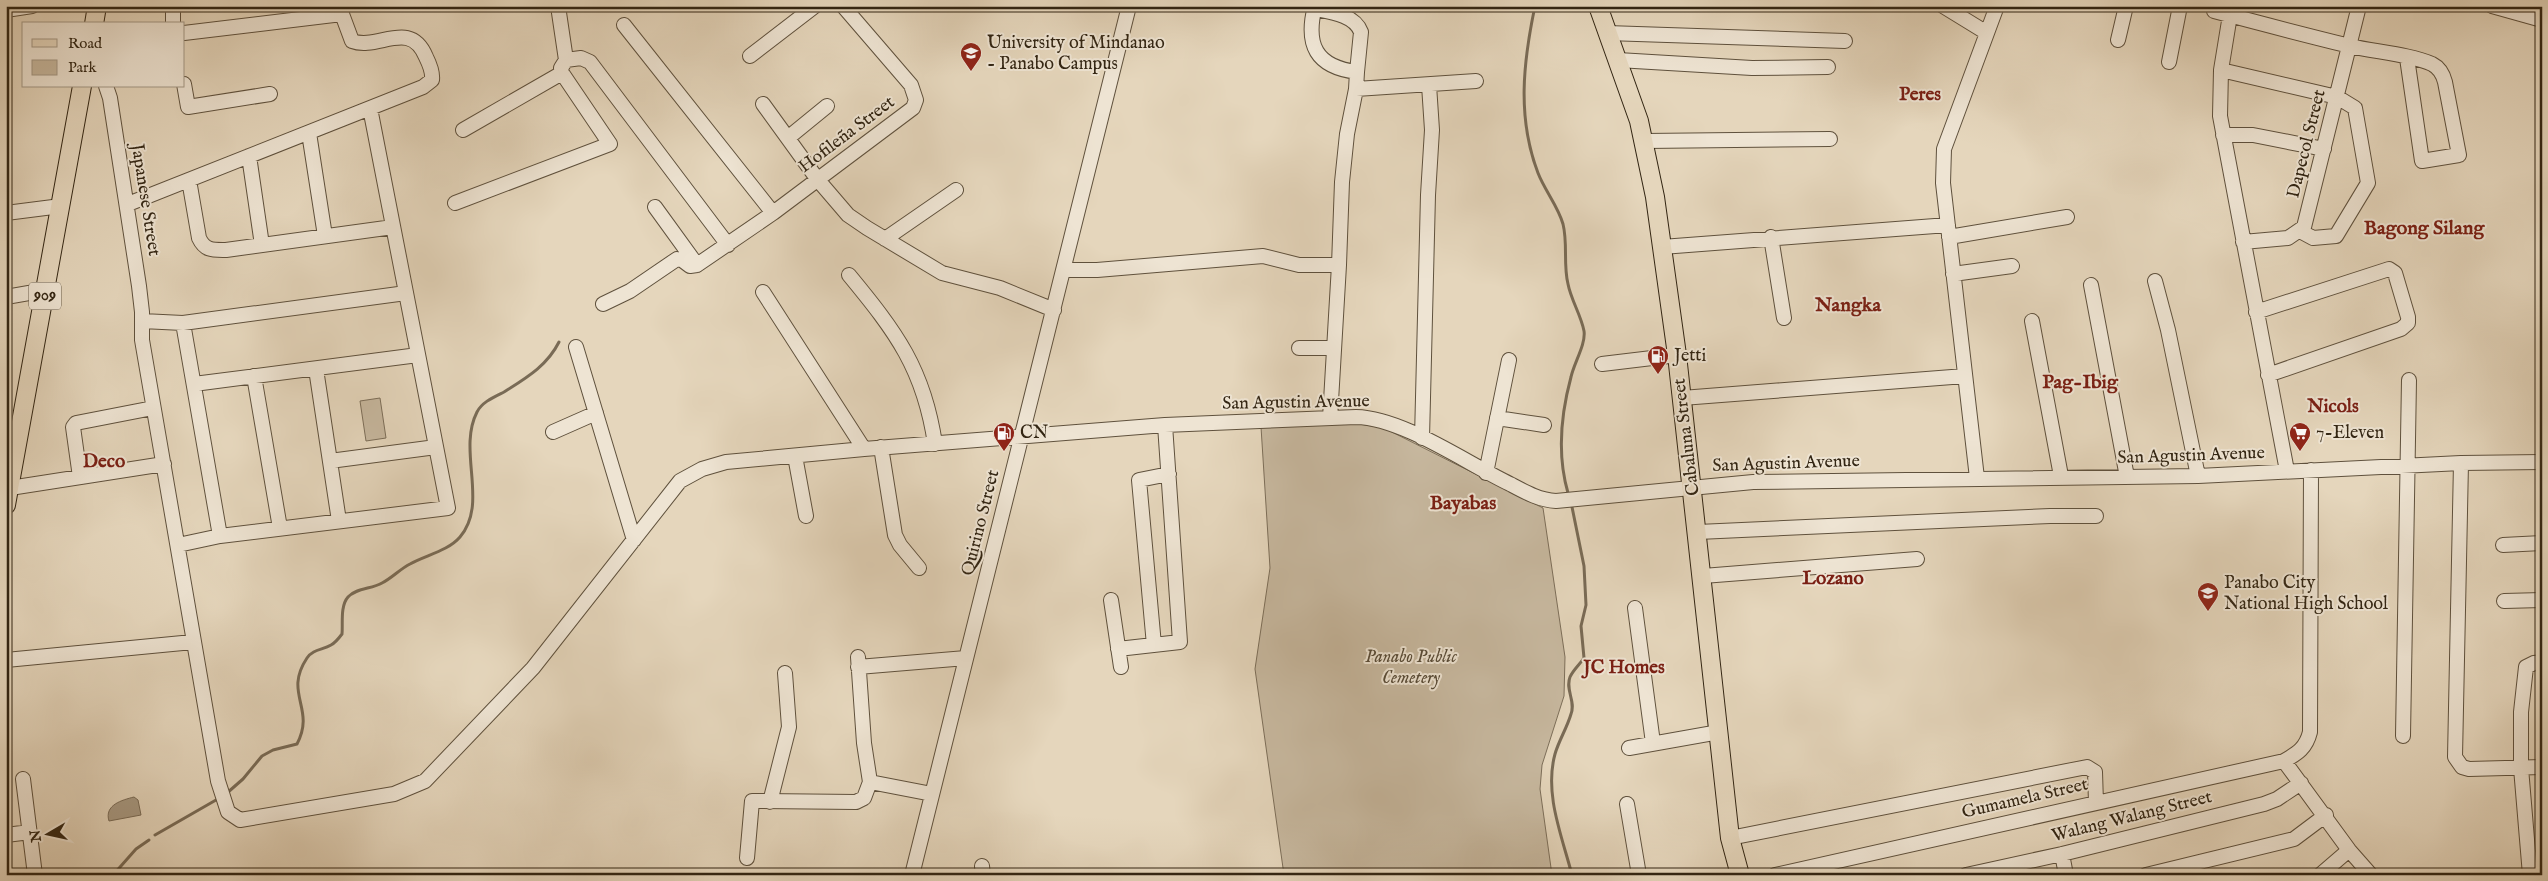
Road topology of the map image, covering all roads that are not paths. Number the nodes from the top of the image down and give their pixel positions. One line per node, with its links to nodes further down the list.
1 (32, 6): 16 (street)
2 (97, 6): 21 (main road)
3 (173, 6): 22 (street)
4 (558, 6): 34 (street)
5 (815, 6): 30 (street)
6 (843, 6): 58 (street, Hofileña Street)
7 (1129, 6): 80 (street, Quirino Street)
8 (1598, 6): 25 (main road, Cabaluna Street)
9 (1943, 6): 26 (street)
10 (1997, 6): 26 (street)
11 (2126, 6): 28 (street)
12 (2180, 6): 33 (street)
13 (2360, 6): 29 (street, Dapecol Street)
14 (2492, 6): 20 (street)
15 (1315, 8): 37 (street); 37 (street)
16 (6, 10)
17 (340, 10): 24 (street); 48 (street)
18 (2214, 11): 19 (street)
19 (2230, 15): 29 (street); 36 (street)
20 (2542, 20)
21 (94, 22)
22 (173, 22)
23 (624, 25): 65 (street)
24 (185, 33)
25 (1607, 33): 27 (street); 32 (main road, Cabaluna Street)
26 (1987, 33): 68 (street)
27 (1845, 40)
28 (2118, 40)
29 (2350, 46): 31 (street); 45 (street, Dapecol Street)
30 (750, 56)
31 (2407, 58): 31 (street)
32 (1618, 60): 35 (street); 54 (main road, Cabaluna Street)
33 (2169, 62)
34 (564, 66): 49 (street); 61 (street); 75 (street)
35 (1828, 66)
36 (2221, 70): 45 (street); 51 (street)
37 (1357, 72): 43 (street)
38 (1476, 81): 39 (street)
39 (1429, 85): 43 (street); 118 (street)
40 (82, 88): 62 (main road, 909)
41 (107, 88): 60 (street, Japanese Street)
42 (185, 88): 44 (street)
43 (1356, 88): 78 (street)
44 (270, 94)
45 (2337, 97): 55 (street, Dapecol Street); 69 (street)
46 (763, 104): 52 (street)
47 (827, 106): 52 (street)
48 (370, 108): 50 (street); 67 (street)
49 (463, 130)
50 (309, 133): 56 (street); 70 (street)
51 (2223, 135): 55 (street); 73 (street)
52 (789, 137): 58 (street)
53 (1830, 139): 54 (street)
54 (1645, 141): 76 (main road, Cabaluna Street)
55 (2324, 150): 69 (street, Dapecol Street)
56 (249, 156): 57 (street); 74 (street)
57 (189, 180): 60 (street); 74 (street)
58 (818, 180): 65 (street, Hofileña Street); 72 (street)
59 (956, 190): 72 (street)
60 (128, 204): 93 (street, Japanese Street)
61 (455, 204)
62 (61, 206): 64 (street); 85 (main road, 909)
63 (656, 207): 77 (street)
64 (6, 213)
65 (773, 213): 75 (street, Hofileña Street)
66 (2067, 217): 68 (street)
67 (393, 227): 70 (street); 87 (street)
68 (1949, 231): 71 (street); 81 (street)
69 (2300, 231): 73 (street)
70 (325, 236): 74 (street)
71 (1771, 237): 76 (street); 92 (street)
72 (885, 239): 90 (street)
73 (2243, 242): 91 (street)
74 (262, 245)
75 (728, 245): 77 (street, Hofileña Street)
76 (1662, 246): 100 (main road, Cabaluna Street)
77 (697, 265): 89 (street)
78 (1339, 265): 80 (street); 98 (street)
79 (2012, 266): 81 (street)
80 (1064, 270): 90 (street, Quirino Street)
81 (1954, 274): 106 (street)
82 (849, 275): 119 (street)
83 (2155, 281): 134 (street)
84 (2091, 284): 136 (street)
85 (46, 290): 88 (street); 139 (main road, 909)
86 (763, 292): 122 (street)
87 (406, 293): 95 (street); 99 (street)
88 (6, 297)
89 (603, 304)
90 (1054, 310): 117 (street, Quirino Street)
91 (2256, 312): 104 (street); 104 (street)
92 (1784, 318)
93 (142, 321): 95 (street); 110 (street, Japanese Street)
94 (2032, 321): 133 (street)
95 (183, 323): 108 (street)
96 (576, 347): 111 (street)
97 (1299, 348): 98 (street)
98 (1334, 348): 112 (street)
99 (418, 355): 103 (street); 120 (street)
100 (1677, 355): 102 (street); 109 (main road, Cabaluna Street)
101 (1508, 360): 113 (street)
102 (1602, 364)
103 (316, 369): 105 (street); 124 (street)
104 (2268, 375): 130 (street)
105 (254, 376): 108 (street); 143 (street)
106 (1966, 376): 109 (street); 137 (street)
107 (2409, 380): 128 (street)
108 (194, 384): 145 (street)
109 (1682, 398): 138 (main road, Cabaluna Street)
110 (154, 408): 127 (street, Japanese Street); 135 (street)
111 (596, 413): 116 (street); 146 (street)
112 (1330, 418): 114 (street, San Agustin Avenue); 118 (street, San Agustin Avenue)
113 (1497, 418): 115 (street); 131 (street)
114 (1165, 425): 117 (street, San Agustin Avenue); 132 (street)
115 (1544, 425)
116 (553, 432)
117 (1022, 438): 119 (street, San Agustin Avenue); 160 (street, Quirino Street)
118 (1422, 438): 131 (street, San Agustin Avenue)
119 (936, 444): 121 (street, San Agustin Avenue)
120 (436, 447): 124 (street); 142 (street)
121 (881, 447): 122 (street, San Agustin Avenue); 151 (street)
122 (864, 448): 123 (street, San Agustin Avenue)
123 (795, 456): 140 (street); 146 (street, San Agustin Avenue)
124 (330, 461): 142 (street)
125 (2542, 462): 126 (street, San Agustin Avenue)
126 (2460, 463): 128 (street, San Agustin Avenue); 171 (street)
127 (164, 464): 135 (street); 148 (street, Japanese Street)
128 (2408, 466): 129 (street, San Agustin Avenue); 166 (street)
129 (2311, 470): 130 (street, San Agustin Avenue); 169 (street)
130 (2287, 471): 134 (street, San Agustin Avenue)
131 (1486, 473): 138 (street, San Agustin Avenue)
132 (1169, 474): 158 (street); 158 (street)
133 (2061, 476): 136 (street, San Agustin Avenue); 137 (street, San Agustin Avenue)
134 (2198, 476): 136 (street, San Agustin Avenue)
135 (80, 477): 139 (street)
136 (2127, 477)
137 (1977, 478): 138 (street, San Agustin Avenue)
138 (1692, 486): 144 (main road, Cabaluna Street)
139 (8, 496)
140 (806, 516)
141 (2096, 516): 144 (street)
142 (339, 521): 143 (street)
143 (280, 528): 145 (street)
144 (1698, 532): 152 (main road, Cabaluna Street)
145 (220, 536): 148 (street)
146 (634, 540): 157 (street, Japanese Street)
147 (2542, 543): 149 (street)
148 (178, 545): 157 (street, Japanese Street)
149 (2503, 545)
150 (1916, 559): 152 (street)
151 (920, 568)
152 (1703, 576): 165 (main road, Cabaluna Street)
153 (1111, 600): 159 (street)
154 (2542, 600): 155 (street)
155 (2504, 601)
156 (1635, 608): 167 (street)
157 (193, 642): 161 (street)
158 (1154, 645): 159 (street)
159 (1118, 649): 163 (street)
160 (966, 658): 173 (street); 175 (street, Quirino Street)
161 (6, 660)
162 (2542, 662): 171 (street)
163 (1121, 667)
164 (785, 673): 176 (street)
165 (1719, 732): 167 (street); 182 (main road, Cabaluna Street)
166 (2403, 736)
167 (1653, 743): 168 (street)
168 (1629, 748)
169 (2284, 761): 174 (street); 177 (street, Gumamela Street)
170 (2542, 767): 171 (street)
171 (2521, 768): 196 (street)
172 (23, 779): 180 (street)
173 (870, 782): 175 (street); 176 (street)
174 (2301, 783): 179 (street); 184 (street, Walang Walang Street)
175 (932, 794): 187 (street, Quirino Street)
176 (770, 802): 185 (street)
177 (2096, 803): 182 (street); 190 (street, Gumamela Street)
178 (1627, 804): 188 (street)
179 (2326, 816): 183 (street); 193 (street)
180 (30, 832): 181 (street); 186 (street)
181 (6, 835)
182 (1730, 838): 189 (main road, Cabaluna Street)
183 (2350, 850): 194 (street); 195 (street)
184 (2062, 854): 191 (street, Walang Walang Street); 192 (street)
185 (747, 858)
186 (36, 875)
187 (912, 875)
188 (1639, 875)
189 (1740, 875)
190 (1775, 875)
191 (1966, 875)
192 (2066, 875)
193 (2146, 875)
194 (2320, 875)
195 (2372, 875)
196 (2530, 875)

